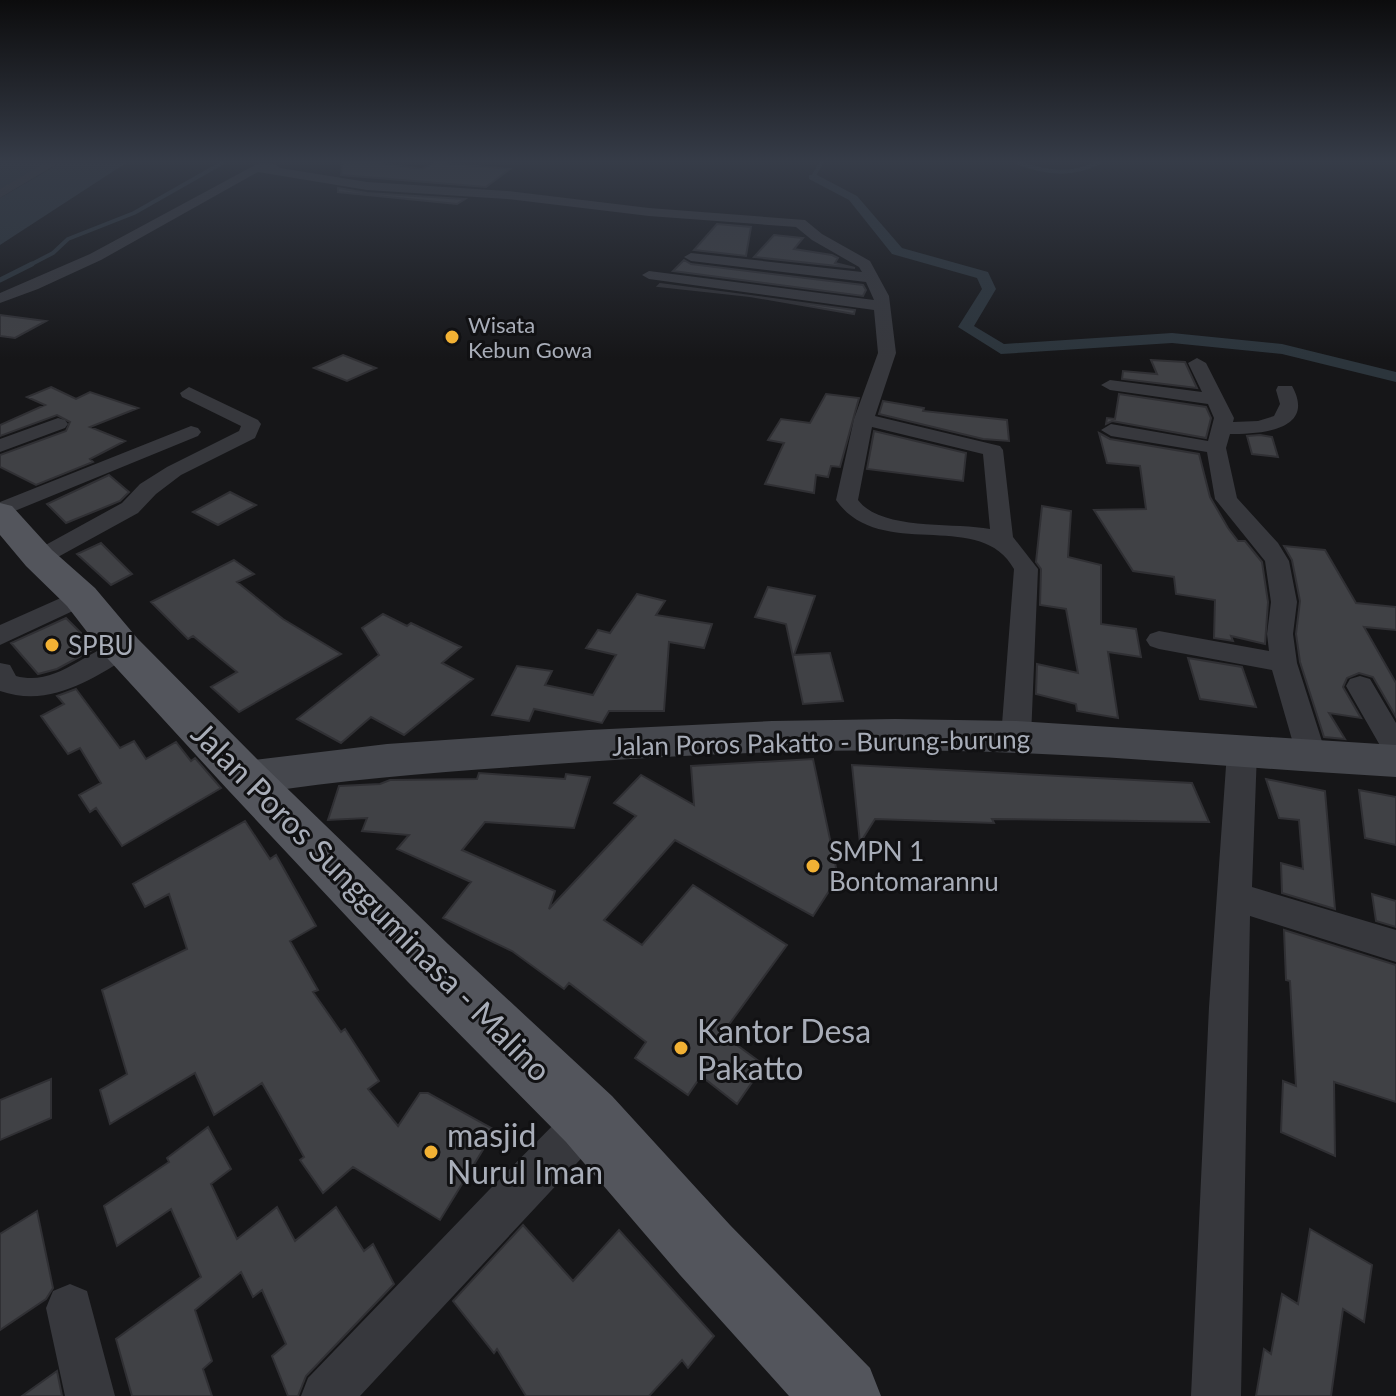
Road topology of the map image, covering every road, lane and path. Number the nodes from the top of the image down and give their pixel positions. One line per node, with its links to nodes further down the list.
1 (143, 228): 6 (street)
2 (807, 228): 5 (street)
3 (691, 257): 5 (street)
4 (649, 275): 7 (street)
5 (871, 278): 7 (street)
6 (0, 298)
7 (883, 306): 13 (street)
8 (1197, 363): 12 (street)
9 (1110, 385): 12 (street)
10 (1285, 390): 17 (street)
11 (189, 393): 21 (street)
12 (1214, 399): 17 (street)
13 (864, 419): 20 (street); 20 (street)
14 (58, 424): 18 (street)
15 (1111, 430): 17 (street)
16 (191, 432): 19 (street)
17 (1219, 438): 26 (street)
18 (0, 446)
19 (0, 511): 21 (main road, Jalan Poros Sungguminasa - Malino)
20 (1002, 540): 29 (street)
21 (39, 558): 22 (main road, Jalan Poros Sungguminasa - Malino)
22 (81, 597): 23 (street); 25 (main road, Jalan Poros Sungguminasa - Malino)
23 (0, 636)
24 (1159, 640): 26 (street)
25 (123, 649): 27 (street); 34 (main road, Jalan Poros Sungguminasa - Malino)
26 (1284, 663): 32 (street)
27 (0, 672)
28 (1360, 686): 30 (street)
29 (1016, 737): 31 (main road, Jalan Poros Pakatto - Burung-burung); 34 (main road, Jalan Poros Pakatto - Burung-burung)
30 (1396, 748)
31 (1242, 752): 32 (main road, Jalan Poros Pakatto - Burung-burung); 35 (street)
32 (1312, 757): 33 (main road, Jalan Poros Pakatto - Burung-burung)
33 (1396, 761)
34 (246, 778): 37 (main road, Jalan Poros Sungguminasa - Malino)
35 (1233, 896): 36 (street); 42 (street)
36 (1396, 946)
37 (589, 1119): 40 (street); 41 (main road, Jalan Poros Sungguminasa - Malino)
38 (70, 1308): 39 (street)
39 (90, 1396)
40 (326, 1396)
41 (842, 1396)
42 (1216, 1396)

